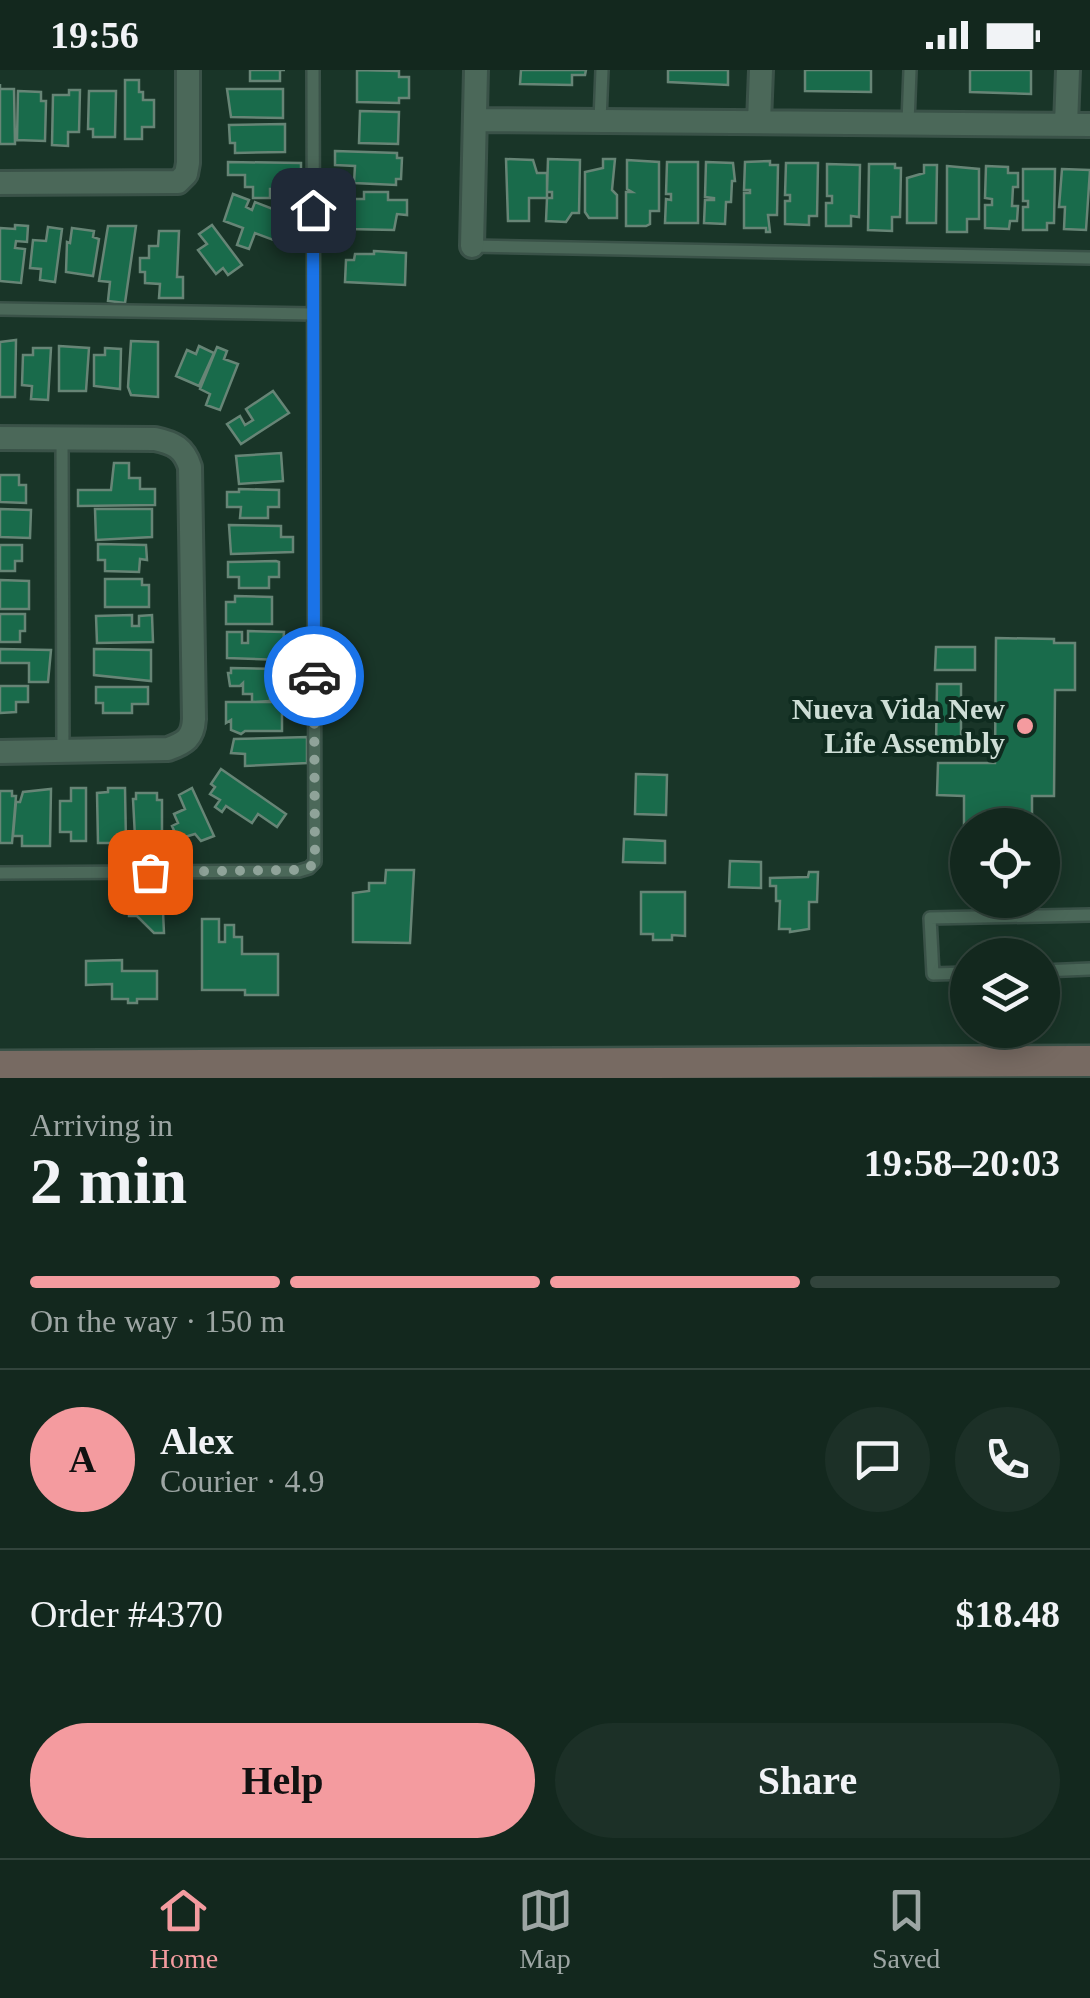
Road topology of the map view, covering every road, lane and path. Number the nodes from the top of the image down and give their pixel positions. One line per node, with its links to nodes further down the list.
1 (188, 70): 13 (street)
2 (314, 70): 17 (lane)
3 (476, 70): 8 (street)
4 (602, 70): 9 (lane)
5 (761, 70): 10 (street)
6 (910, 70): 11 (lane)
7 (1068, 70): 12 (street)
8 (474, 120): 9 (street); 14 (street)
9 (600, 120): 10 (street)
10 (759, 122): 11 (street)
11 (908, 124): 12 (street)
12 (1078, 125)
13 (0, 184)
14 (472, 246): 15 (lane)
15 (1090, 258)
16 (0, 309): 17 (lane)
17 (313, 314): 22 (lane)
18 (62, 437): 19 (street); 21 (lane); 21 (street)
19 (0, 438)
20 (0, 752): 21 (street)
21 (63, 752)
22 (0, 873)
23 (1090, 915): 26 (lane)
24 (1090, 970): 25 (lane)
25 (1060, 971)
26 (950, 974)
27 (1012, 1048): 29 (lane)
28 (1090, 1061): 29 (main road)
29 (1012, 1062): 30 (main road)
30 (0, 1066)

